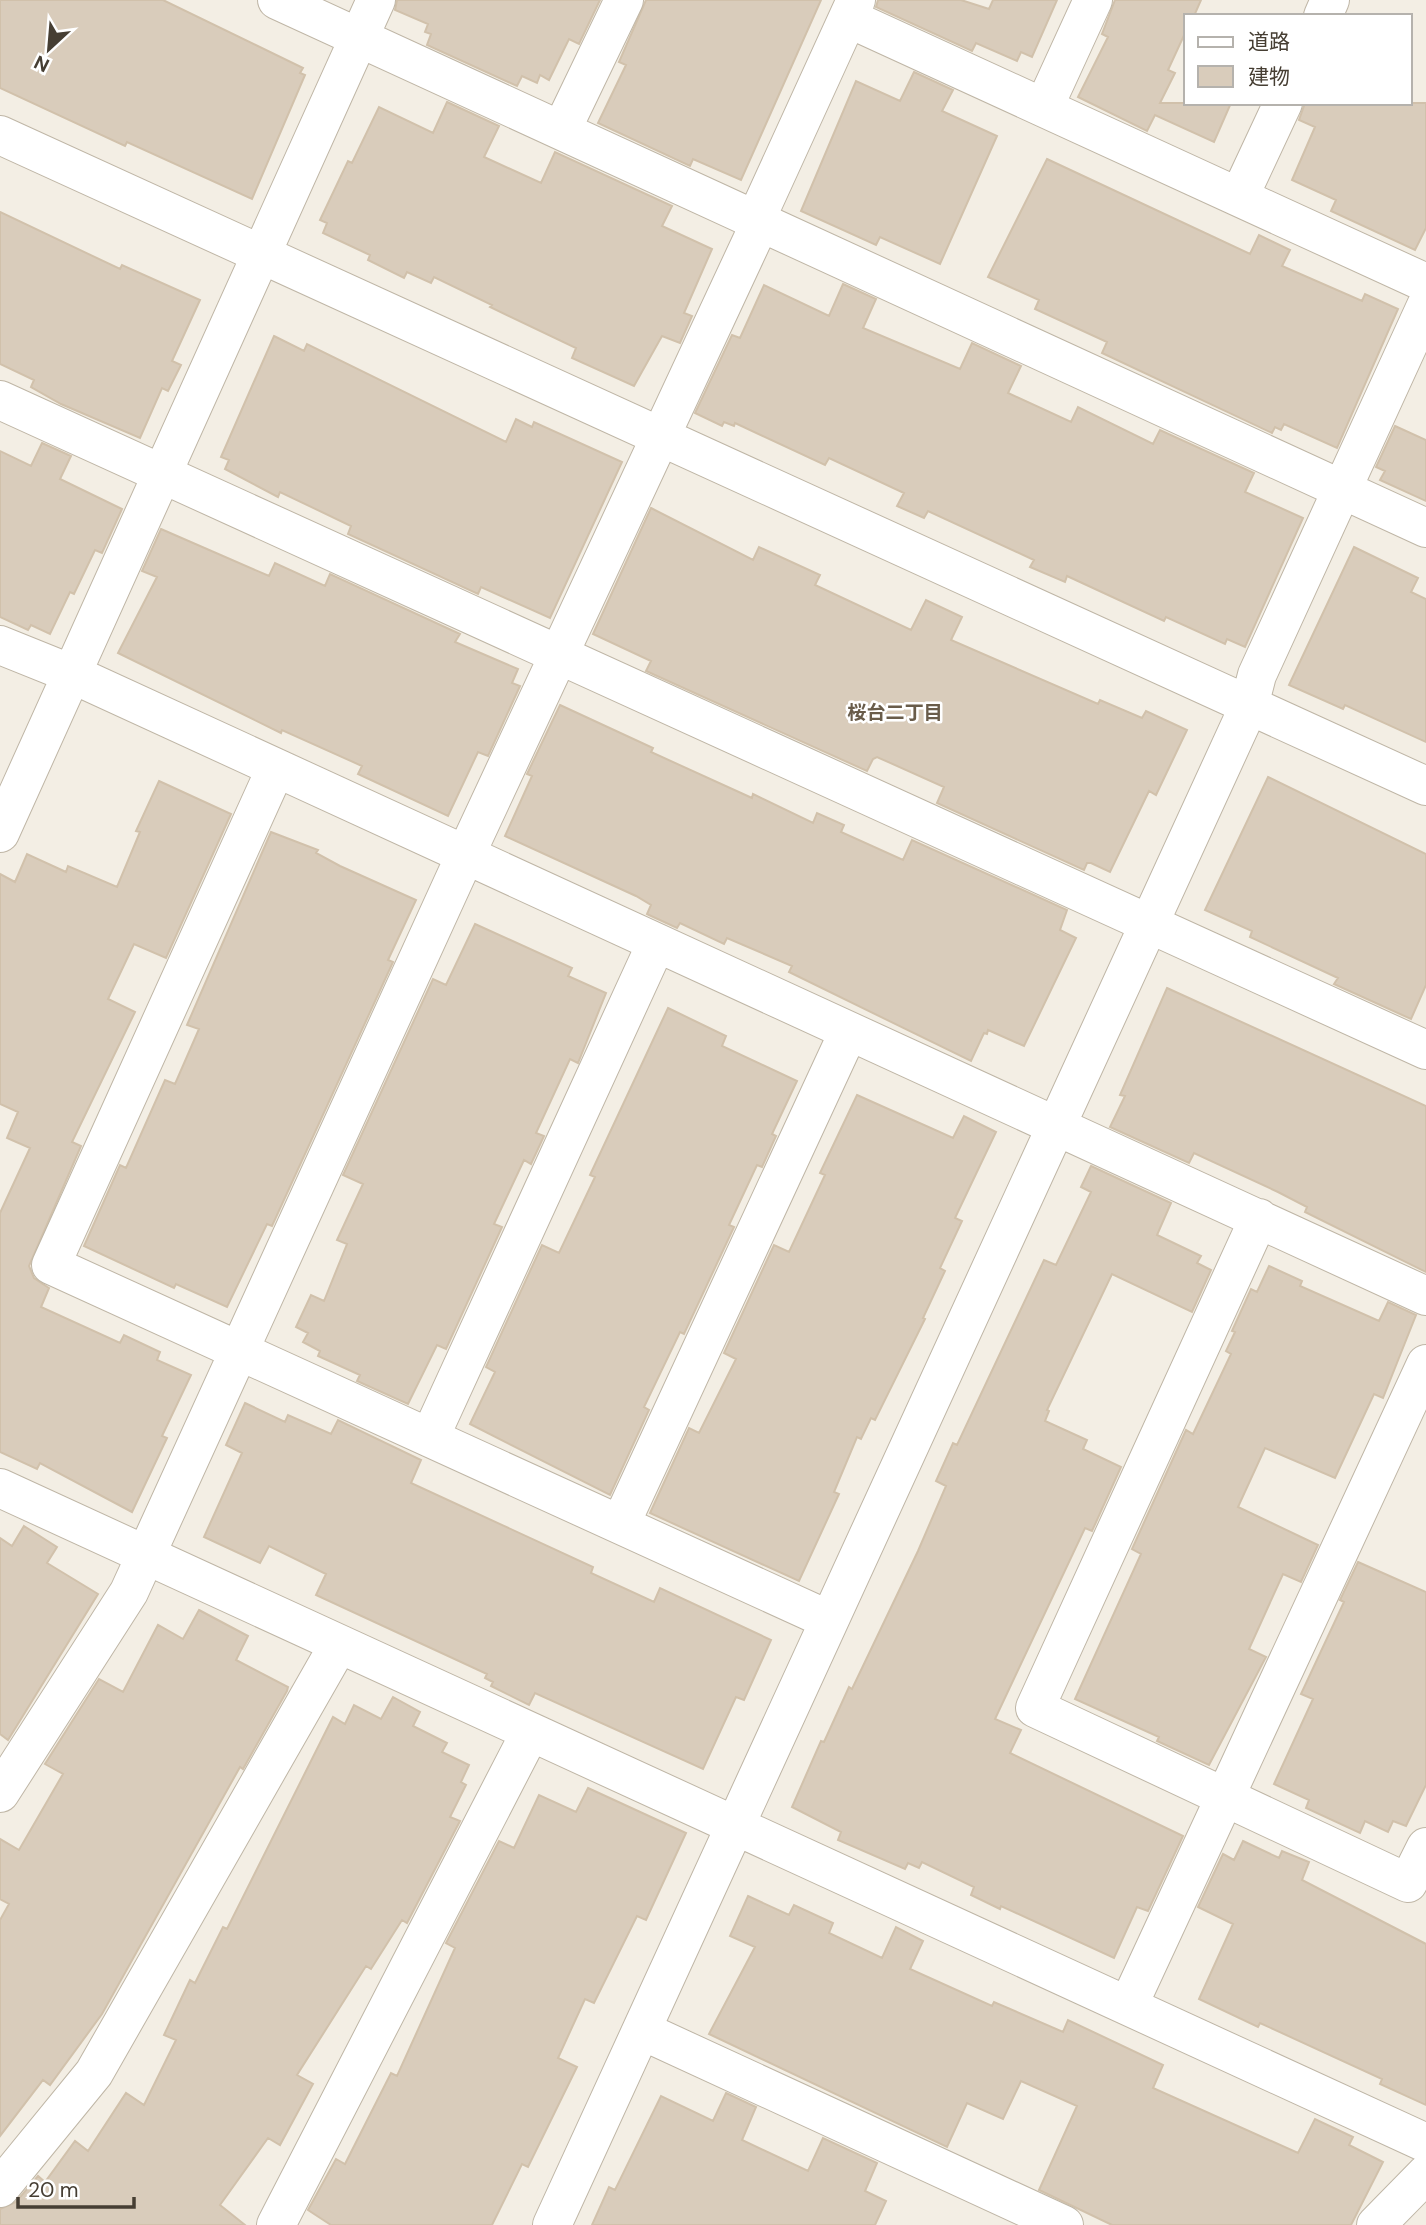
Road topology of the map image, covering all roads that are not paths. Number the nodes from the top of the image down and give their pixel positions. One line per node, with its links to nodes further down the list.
1 (277, 0): 6 (street)
2 (376, 0): 6 (street)
3 (624, 0): 9 (street)
4 (1093, 0): 8 (street)
5 (852, 9): 8 (street); 12 (street)
6 (359, 38): 9 (street); 13 (street)
7 (1282, 105): 11 (street)
8 (1044, 107): 11 (street)
9 (562, 128): 12 (street)
10 (0, 135): 13 (street)
11 (1240, 195): 14 (street)
12 (759, 220): 17 (street); 19 (street)
13 (263, 253): 17 (street); 18 (street)
14 (1426, 283)
15 (1426, 306): 19 (street)
16 (0, 400): 18 (street)
17 (660, 437): 22 (street); 24 (street)
18 (163, 473): 22 (street); 23 (street)
19 (1342, 489): 20 (street); 24 (street)
20 (1426, 528)
21 (0, 645): 23 (street)
22 (557, 656): 28 (street); 29 (street)
23 (72, 674): 25 (street); 27 (street)
24 (1249, 706): 26 (street); 29 (street)
25 (276, 768): 28 (street); 36 (street)
26 (1426, 786)
27 (0, 833)
28 (465, 856): 30 (street); 36 (street)
29 (1149, 923): 32 (street); 33 (street)
30 (656, 944): 31 (street); 38 (street)
31 (848, 1033): 33 (street); 40 (street)
32 (1426, 1050)
33 (1055, 1124): 34 (street); 42 (street)
34 (1259, 1218): 35 (street); 46 (street)
35 (1426, 1296)
36 (240, 1353): 38 (street); 41 (street)
37 (1426, 1364): 46 (street)
38 (430, 1437): 40 (street)
39 (0, 1488): 41 (street)
40 (621, 1523): 42 (street)
41 (147, 1555): 43 (street); 45 (street)
42 (830, 1620): 47 (street)
43 (339, 1644): 44 (street); 53 (street)
44 (530, 1733): 47 (street); 54 (street)
45 (0, 1793)
46 (1224, 1798): 48 (street); 49 (street)
47 (737, 1824): 49 (street); 50 (street)
48 (1426, 1847)
49 (1129, 2004): 51 (street)
50 (643, 2031): 55 (street); 56 (street)
51 (1426, 2143)
52 (1426, 2174): 57 (street)
53 (0, 2188)
54 (276, 2225)
55 (552, 2225)
56 (1064, 2225)
57 (1376, 2225)

